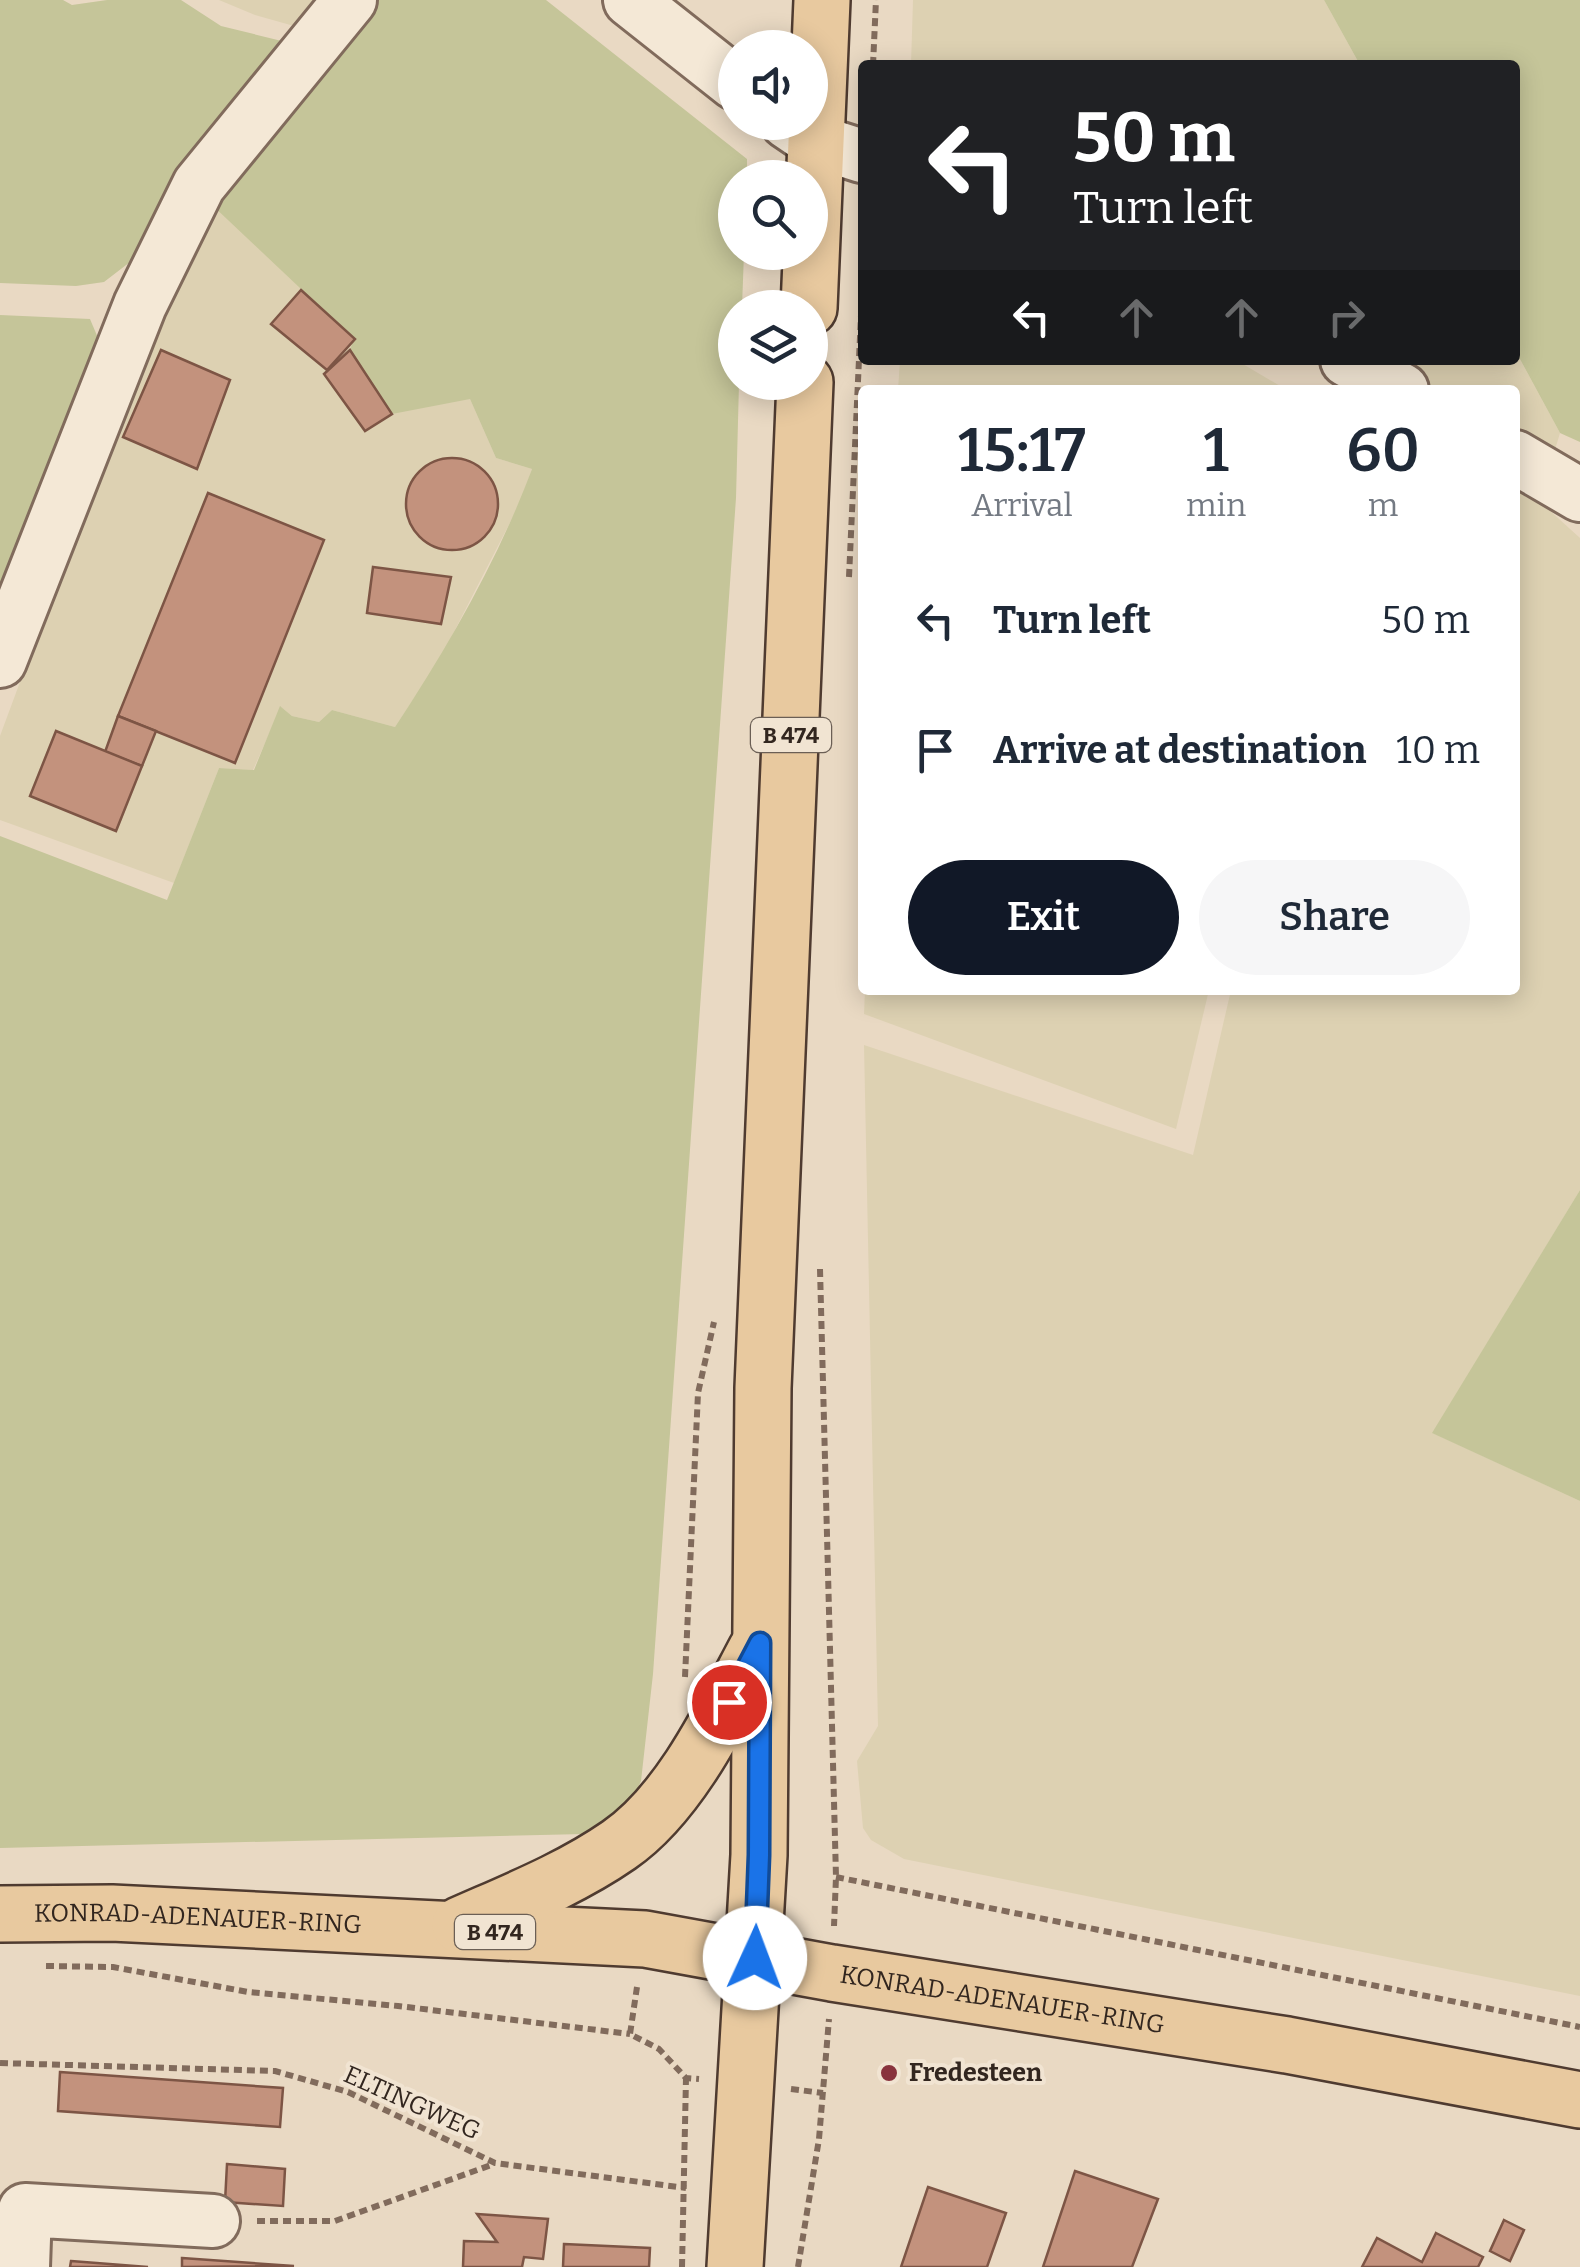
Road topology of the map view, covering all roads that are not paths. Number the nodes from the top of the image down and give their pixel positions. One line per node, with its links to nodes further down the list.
1 (350, 0): 13 (street)
2 (630, 0): 5 (street)
3 (822, 0): 4 (main road)
4 (822, 30)
5 (718, 69)
6 (822, 140): 7 (main road)
7 (810, 290)
8 (1356, 365): 9 (street)
9 (1393, 385)
10 (805, 400): 14 (main road, B 474)
11 (1520, 460): 12 (street)
12 (1580, 495)
13 (0, 661)
14 (760, 1643): 16 (main road); 17 (main road, B 474)
15 (0, 1914): 16 (main road, KONRAD-ADENAUER-RING / B 474)
16 (450, 1930): 17 (main road, KONRAD-ADENAUER-RING / B 474)
17 (755, 1958): 18 (main road, KONRAD-ADENAUER-RING); 21 (main road)
18 (1580, 2100)
19 (213, 2221): 20 (street)
20 (23, 2267)
21 (735, 2267)

